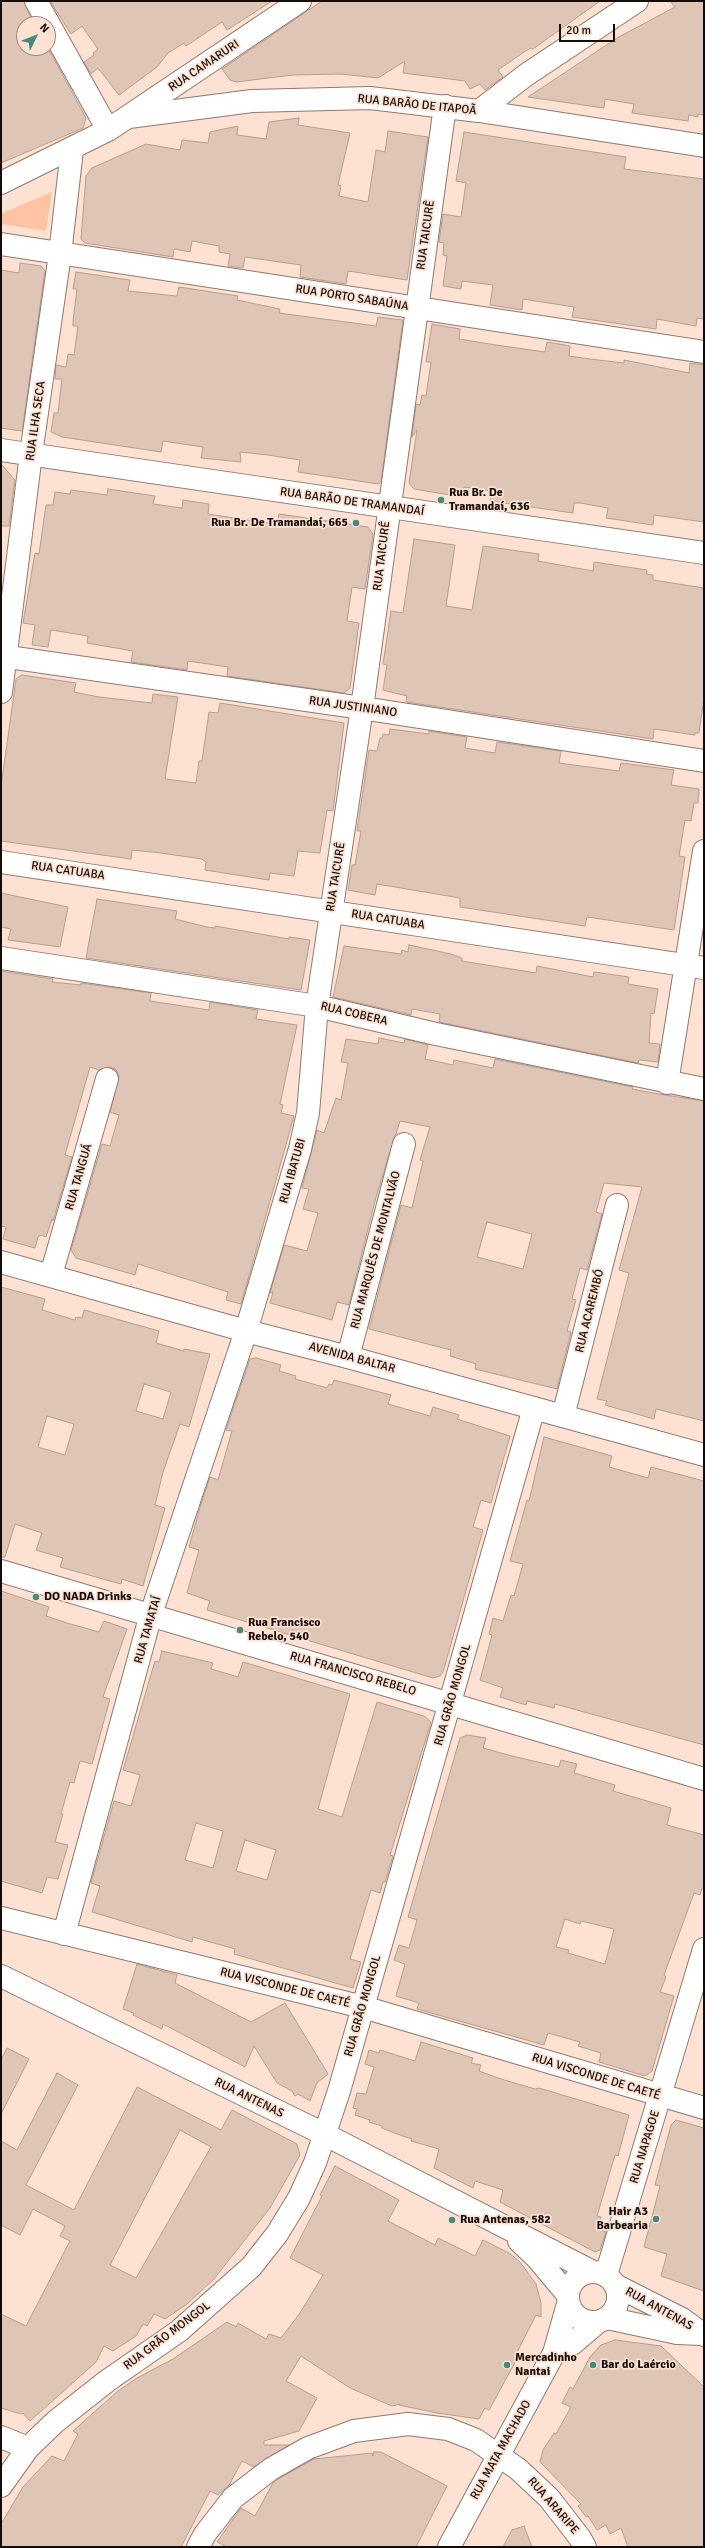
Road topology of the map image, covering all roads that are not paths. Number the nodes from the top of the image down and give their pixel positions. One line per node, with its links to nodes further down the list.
1 (36, 1): 7 (street)
2 (300, 1): 6 (street, RUA CAMARURI)
3 (637, 1): 5 (street)
4 (445, 106): 5 (street, RUA BARÃO DE ITAPOÃ); 6 (street, RUA BARÃO DE ITAPOÃ); 13 (street, RUA TAICURÊ)
5 (479, 111): 8 (street, RUA BARÃO DE ITAPOÃ)
6 (128, 118): 7 (street, RUA CAMARURI)
7 (108, 130): 9 (street)
8 (704, 146)
9 (72, 150): 10 (street); 12 (street, RUA ILHA SECA)
10 (1, 183)
11 (1, 244): 12 (street, RUA PORTO SABAÚNA)
12 (60, 254): 13 (street, RUA PORTO SABAÚNA); 16 (street, RUA ILHA SECA)
13 (416, 308): 14 (street, RUA PORTO SABAÚNA); 17 (street, RUA TAICURÊ)
14 (704, 352)
15 (1, 450): 16 (street, RUA BARÃO DE TRAMANDAÍ)
16 (31, 454): 17 (street, RUA BARÃO DE TRAMANDAÍ); 19 (street, RUA ILHA SECA)
17 (388, 507): 18 (street, RUA BARÃO DE TRAMANDAÍ); 21 (street, RUA TAICURÊ)
18 (704, 553)
19 (3, 656): 20 (street, RUA ILHA SECA); 21 (street, RUA JUSTINIANO)
20 (1, 692)
21 (362, 708): 22 (street, RUA JUSTINIANO); 25 (street, RUA TAICURÊ)
22 (704, 761)
23 (704, 851): 27 (street)
24 (1, 862): 25 (street, RUA CATUABA)
25 (331, 911): 27 (street, RUA CATUABA); 28 (street, RUA TAICURÊ)
26 (1, 958): 28 (street, RUA COBERA)
27 (695, 966): 30 (street)
28 (317, 1006): 30 (street, RUA COBERA); 36 (street, RUA IBATUBI)
29 (107, 1079): 35 (street, RUA TANGUÁ)
30 (667, 1083): 31 (street, RUA COBERA)
31 (704, 1089)
32 (404, 1144): 37 (street, RUA MARQUÊS DE MONTALVÃO)
33 (617, 1205): 39 (street, RUA ACAREMBÓ)
34 (1, 1262): 35 (street, AVENIDA BALTAR)
35 (51, 1275): 36 (street, AVENIDA BALTAR)
36 (246, 1331): 37 (street, AVENIDA BALTAR); 42 (street, RUA TAMATAÍ)
37 (348, 1356): 38 (street, AVENIDA BALTAR)
38 (534, 1408): 39 (street, AVENIDA BALTAR); 43 (street, RUA GRÃO MONGOL)
39 (563, 1416): 40 (street, AVENIDA BALTAR)
40 (704, 1455)
41 (1, 1571): 42 (street, RUA FRANCISCO REBELO)
42 (151, 1614): 43 (street, RUA FRANCISCO REBELO); 46 (street, RUA TAMATAÍ)
43 (451, 1703): 44 (street, RUA FRANCISCO REBELO); 49 (street, RUA GRÃO MONGOL)
44 (704, 1779)
45 (1, 1918): 46 (street, RUA VISCONDE DE CAETÉ)
46 (64, 1934): 49 (street, RUA VISCONDE DE CAETÉ)
47 (704, 1949): 50 (street, RUA NAPAGOE)
48 (1, 1976): 52 (street, RUA ANTENAS)
49 (363, 2007): 50 (street, RUA VISCONDE DE CAETÉ); 52 (street, RUA GRÃO MONGOL)
50 (660, 2096): 51 (street, RUA VISCONDE DE CAETÉ); 54 (street, RUA NAPAGOE)
51 (704, 2108)
52 (326, 2135): 53 (street, RUA ANTENAS); 60 (street, RUA GRÃO MONGOL)
53 (497, 2222): 54 (street, RUA ANTENAS); 55 (street, RUA ANTENAS)
54 (605, 2277): 55 (street); 56 (street); 57 (street, RUA ANTENAS)
55 (568, 2299): 56 (street); 58 (street, RUA MATA MACHADO)
56 (603, 2320): 57 (street, RUA ANTENAS); 58 (street)
57 (703, 2334)
58 (554, 2353): 61 (street, RUA MATA MACHADO)
59 (1, 2436): 60 (street)
60 (28, 2448): 62 (street, RUA GRÃO MONGOL)
61 (498, 2455): 63 (street, RUA ARARIPE); 64 (street, RUA MATA MACHADO); 65 (street, RUA ARARIPE)
62 (1, 2486)
63 (198, 2547)
64 (449, 2547)
65 (585, 2547)

